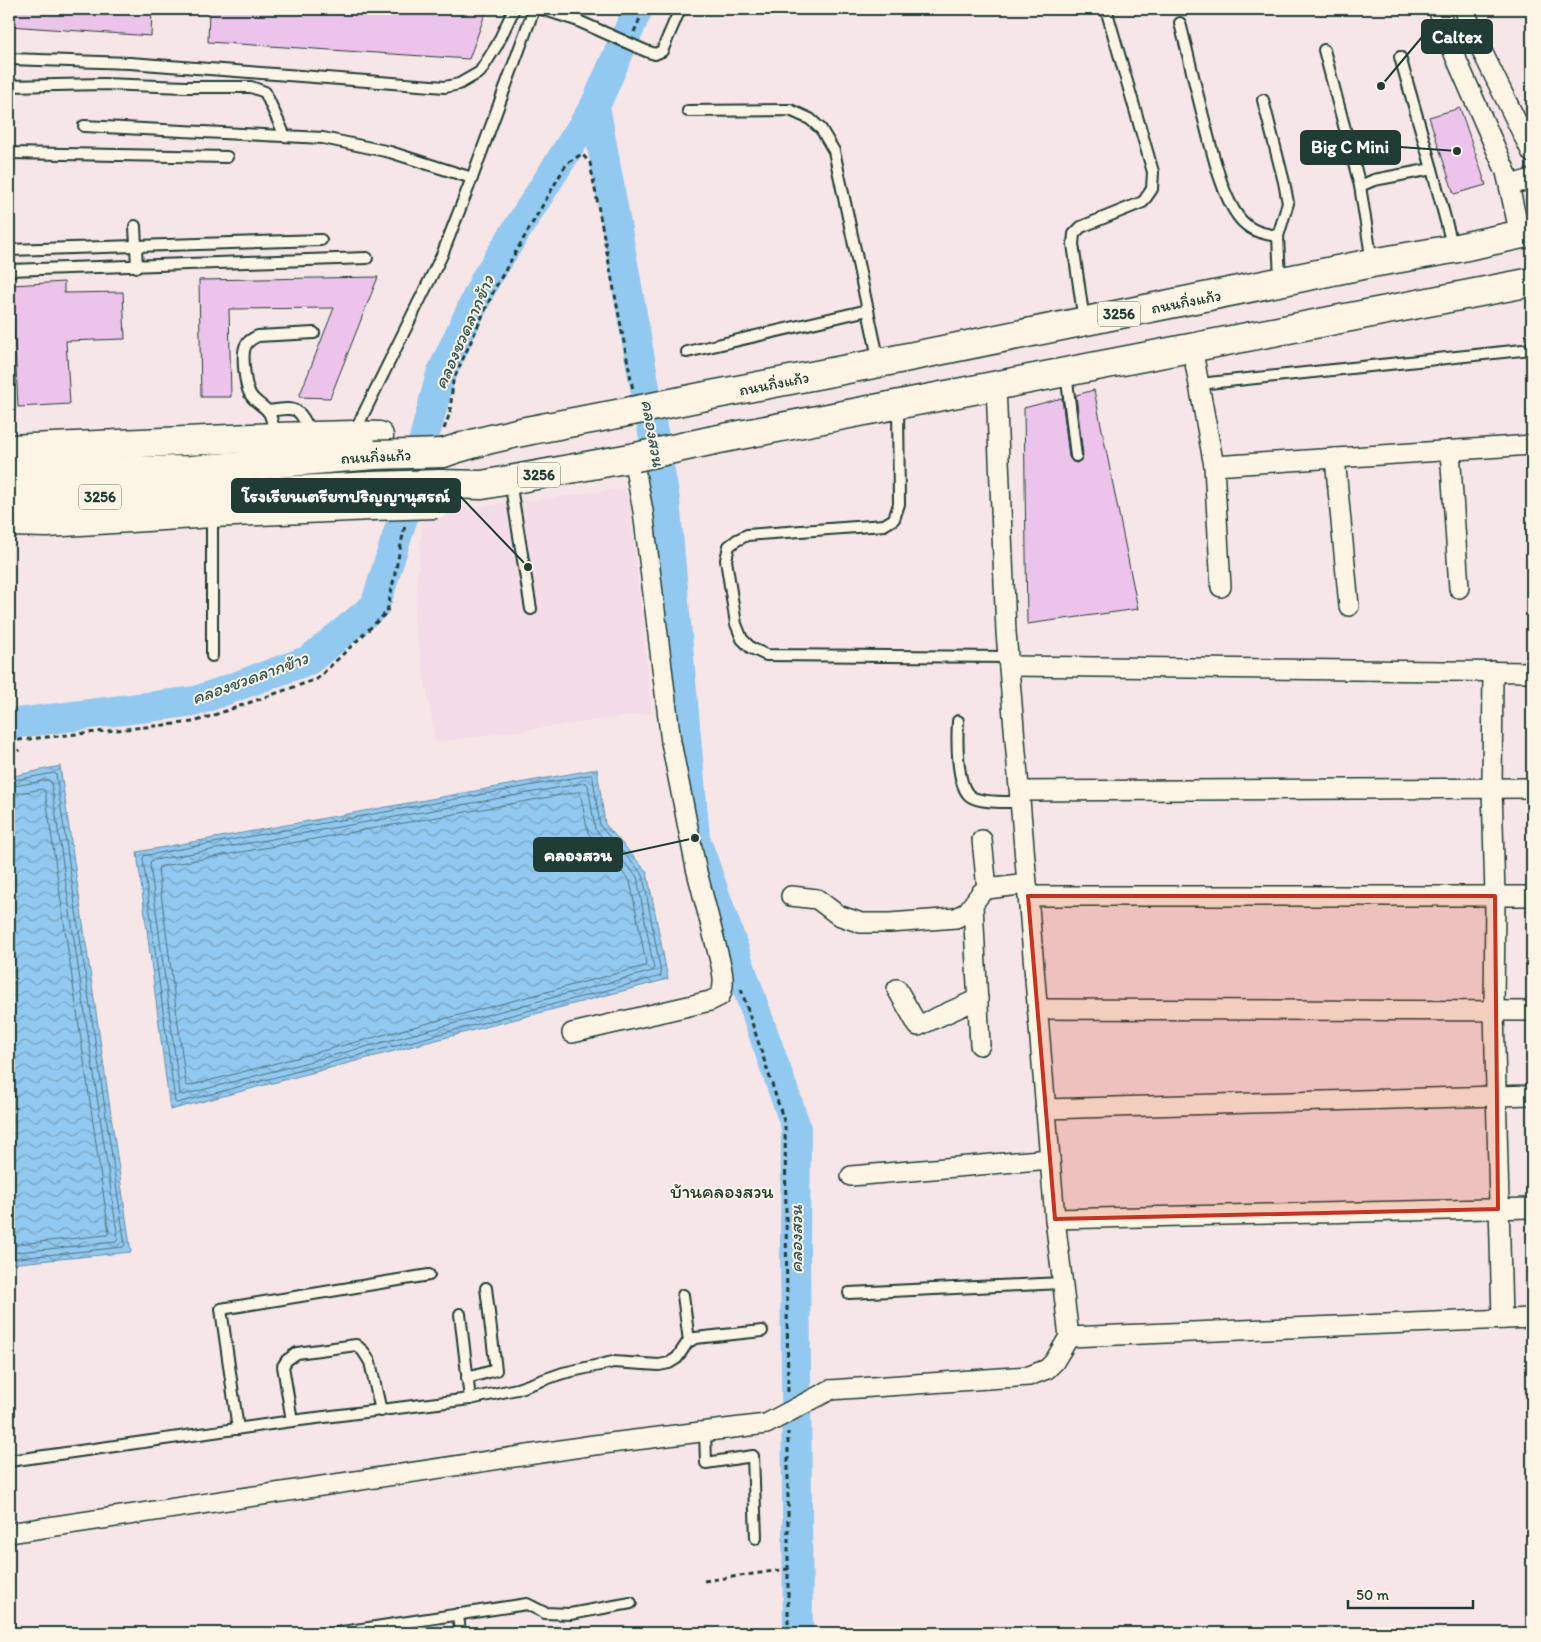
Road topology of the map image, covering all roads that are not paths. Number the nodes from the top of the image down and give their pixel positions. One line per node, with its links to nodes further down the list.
1 (514, 9): 13 (lane)
2 (534, 9): 25 (lane)
3 (542, 9): 4 (lane)
4 (680, 9)
5 (1106, 9): 43 (lane)
6 (1438, 9): 11 (street)
7 (1464, 9): 9 (street)
8 (1180, 24): 31 (lane)
9 (1478, 43): 11 (street); 18 (street)
10 (1324, 50): 28 (lane)
11 (1455, 56): 20 (street)
12 (1400, 57): 24 (lane)
13 (9, 59)
14 (9, 86): 19 (lane)
15 (1263, 100): 31 (lane)
16 (688, 111): 42 (lane)
17 (84, 126): 19 (lane)
18 (1523, 135): 20 (street); 22 (street)
19 (285, 136): 25 (lane)
20 (1496, 148): 27 (street)
21 (9, 153): 23 (lane)
22 (1532, 153)
23 (228, 157)
24 (1432, 168): 28 (lane); 34 (lane)
25 (472, 178): 56 (lane)
26 (1532, 179): 27 (street)
27 (1510, 185): 30 (street)
28 (1360, 186): 37 (lane)
29 (135, 226): 33 (lane)
30 (1526, 234): 34 (main road, ถนนกิ่งแก้ว / 3256)
31 (1278, 236): 40 (lane)
32 (321, 240): 33 (lane)
33 (136, 246): 35 (lane); 38 (lane)
34 (1454, 249): 37 (main road, ถนนกิ่งแก้ว / 3256)
35 (9, 250)
36 (367, 258): 38 (lane)
37 (1372, 262): 40 (main road, ถนนกิ่งแก้ว / 3256)
38 (137, 267): 39 (lane)
39 (9, 270)
40 (1280, 282): 43 (main road, ถนนกิ่งแก้ว / 3256)
41 (1532, 282): 45 (main road, ถนนกิ่งแก้ว / 3256)
42 (868, 310): 47 (lane); 48 (lane)
43 (1084, 322): 48 (main road, ถนนกิ่งแก้ว / 3256)
44 (314, 332): 53 (lane)
45 (1192, 347): 49 (main road, ถนนกิ่งแก้ว / 3256); 50 (street)
46 (1532, 348): 50 (lane)
47 (688, 352)
48 (880, 363): 56 (main road, ถนนกิ่งแก้ว / 3256, bridge)
49 (1066, 372): 51 (main road, ถนนกิ่งแก้ว / 3256); 60 (lane)
50 (1199, 384): 63 (street)
51 (996, 385): 52 (main road, ถนนกิ่งแก้ว / 3256); 76 (street)
52 (898, 404): 61 (main road, ถนนกิ่งแก้ว / 3256, bridge); 76 (lane)
53 (268, 411): 54 (lane); 55 (lane)
54 (312, 436): 55 (main road); 56 (main road)
55 (275, 437): 58 (main road)
56 (369, 442): 66 (main road, ถนนกิ่งแก้ว / 3256)
57 (1532, 445): 59 (street)
58 (9, 449)
59 (1450, 450): 62 (street); 72 (street)
60 (1076, 456)
61 (635, 458): 65 (main road, ถนนกิ่งแก้ว / 3256); 95 (street)
62 (1335, 458): 63 (street); 73 (street)
63 (1214, 466): 71 (street)
64 (9, 473): 66 (main road, ถนนกิ่งแก้ว / 3256)
65 (510, 480): 67 (main road, ถนนกิ่งแก้ว / 3256, bridge); 74 (lane)
66 (191, 483): 67 (main road, ถนนกิ่งแก้ว / 3256); 68 (main road, ถนนกิ่งแก้ว / 3256)
67 (372, 496): 69 (main road)
68 (9, 498)
69 (212, 513): 70 (main road); 75 (lane)
70 (9, 522)
71 (1221, 587)
72 (1459, 588)
73 (1350, 606)
74 (531, 608)
75 (212, 656)
76 (1009, 662): 77 (street); 82 (street)
77 (1493, 671): 78 (street); 80 (street)
78 (1532, 672)
79 (958, 721): 82 (lane)
80 (1492, 788): 81 (street); 82 (street); 87 (street)
81 (1532, 788)
82 (1020, 797): 85 (street)
83 (982, 840): 84 (street)
84 (987, 888): 85 (street); 89 (street)
85 (1028, 890): 87 (street); 92 (street)
86 (791, 896): 89 (street)
87 (1495, 896): 88 (street); 93 (street)
88 (1532, 896)
89 (973, 905): 91 (street)
90 (897, 989): 91 (street)
91 (978, 999): 96 (street)
92 (1037, 1008): 93 (street); 99 (street)
93 (1494, 1011): 94 (street); 98 (street)
94 (1532, 1011)
95 (572, 1033)
96 (980, 1045)
97 (1532, 1095): 98 (street)
98 (1495, 1096): 99 (street); 103 (street)
99 (1046, 1110): 100 (street)
100 (1050, 1159): 101 (street); 104 (street)
101 (851, 1176)
102 (1532, 1208): 103 (street)
103 (1498, 1209): 104 (street); 112 (street)
104 (1054, 1219): 106 (street)
105 (430, 1275): 120 (lane)
106 (1062, 1284): 108 (lane); 114 (street)
107 (486, 1288): 116 (lane)
108 (849, 1293)
109 (683, 1296): 115 (lane)
110 (460, 1314): 116 (lane)
111 (1532, 1318): 112 (street)
112 (1502, 1319): 114 (street)
113 (762, 1331): 115 (lane)
114 (1069, 1337): 121 (street, bridge)
115 (689, 1341): 117 (lane)
116 (467, 1378): 117 (lane)
117 (470, 1399): 118 (lane)
118 (382, 1411): 119 (lane); 119 (lane)
119 (292, 1421): 120 (lane)
120 (238, 1429): 122 (lane)
121 (705, 1432): 123 (street); 124 (lane)
122 (9, 1461)
123 (9, 1533)
124 (756, 1538)
125 (631, 1603): 126 (lane)
126 (458, 1614): 127 (lane); 128 (lane)
127 (336, 1633)
128 (460, 1633)

